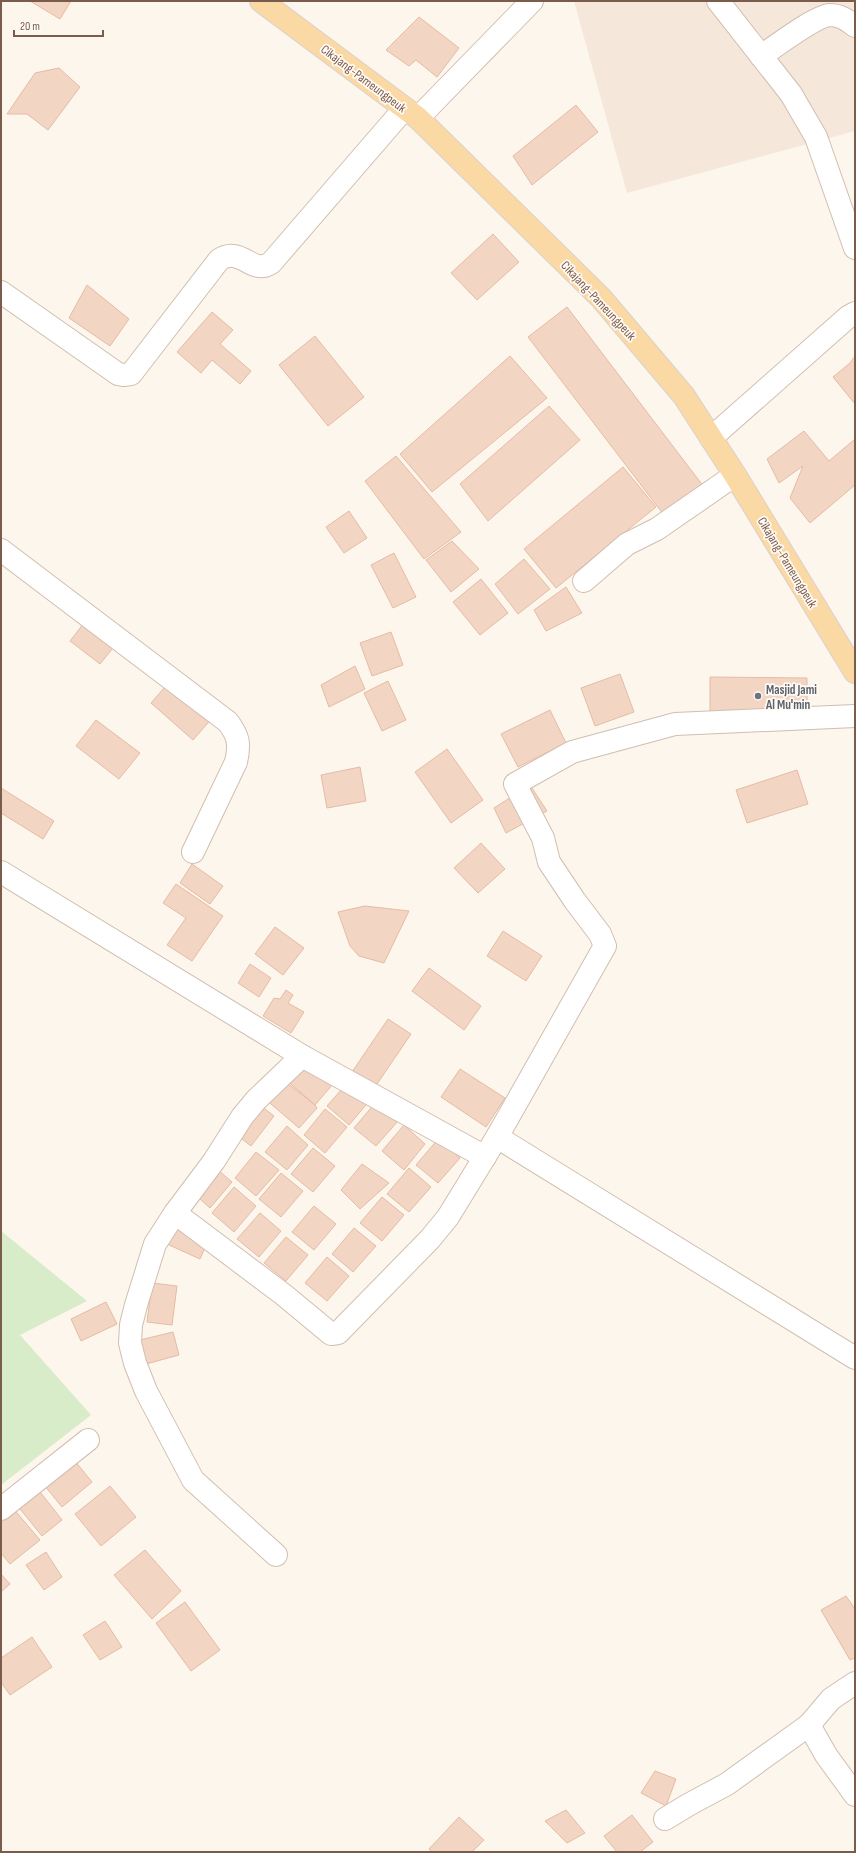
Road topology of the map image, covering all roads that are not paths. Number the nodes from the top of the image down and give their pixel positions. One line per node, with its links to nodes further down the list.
1 (261, 1): 6 (main road, Cikajang-Pameungpeuk)
2 (532, 1): 6 (street)
3 (718, 1): 5 (street)
4 (855, 26): 5 (street)
5 (761, 56): 7 (street)
6 (411, 114): 8 (street); 10 (main road, Cikajang-Pameungpeuk)
7 (855, 248)
8 (1, 292)
9 (855, 313): 10 (street)
10 (711, 438): 11 (main road, Cikajang-Pameungpeuk)
11 (735, 475): 13 (street); 14 (main road, Cikajang-Pameungpeuk)
12 (1, 550): 16 (street)
13 (584, 581)
14 (855, 672)
15 (855, 716): 19 (street)
16 (193, 852)
17 (1, 872): 18 (street)
18 (302, 1056): 20 (street); 21 (street)
19 (497, 1137): 20 (street); 22 (street)
20 (485, 1157): 21 (street)
21 (175, 1213): 25 (street)
22 (855, 1358)
23 (88, 1440): 24 (street)
24 (1, 1509)
25 (276, 1555)
26 (855, 1683): 27 (street)
27 (809, 1725): 28 (street); 29 (street)
28 (855, 1795)
29 (665, 1819)

